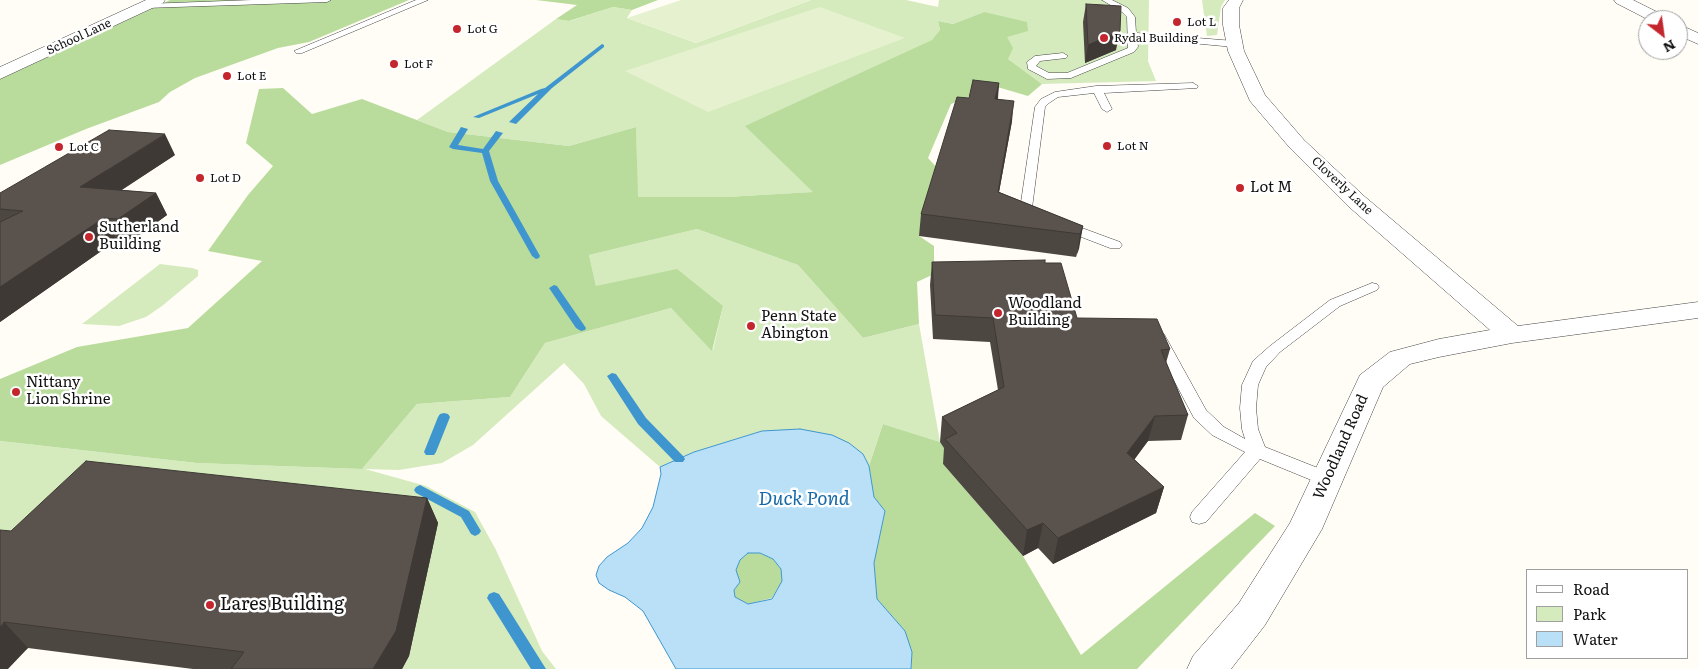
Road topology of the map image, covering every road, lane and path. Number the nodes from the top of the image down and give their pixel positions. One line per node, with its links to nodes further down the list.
1 (327, 0): 6 (lane)
2 (424, 0): 10 (lane)
3 (1106, 0): 8 (lane)
4 (1236, 0): 9 (street, Cloverly Lane)
5 (1621, 0): 7 (street)
6 (152, 3): 12 (street, School Lane)
7 (1640, 10)
8 (1133, 35): 9 (lane); 11 (lane)
9 (1234, 44): 20 (street, Cloverly Lane)
10 (299, 51)
11 (1063, 56)
12 (0, 74)
13 (1193, 86): 14 (lane)
14 (1096, 89): 15 (lane); 16 (lane)
15 (1107, 109)
16 (1115, 245)
17 (1372, 287): 21 (lane)
18 (1698, 310): 20 (street, Woodland Road)
19 (1154, 326): 21 (lane)
20 (1512, 334): 22 (street, Woodland Road)
21 (1257, 450): 22 (lane); 23 (lane)
22 (1327, 479): 24 (street, Woodland Road)
23 (1199, 517)
24 (1207, 669)

